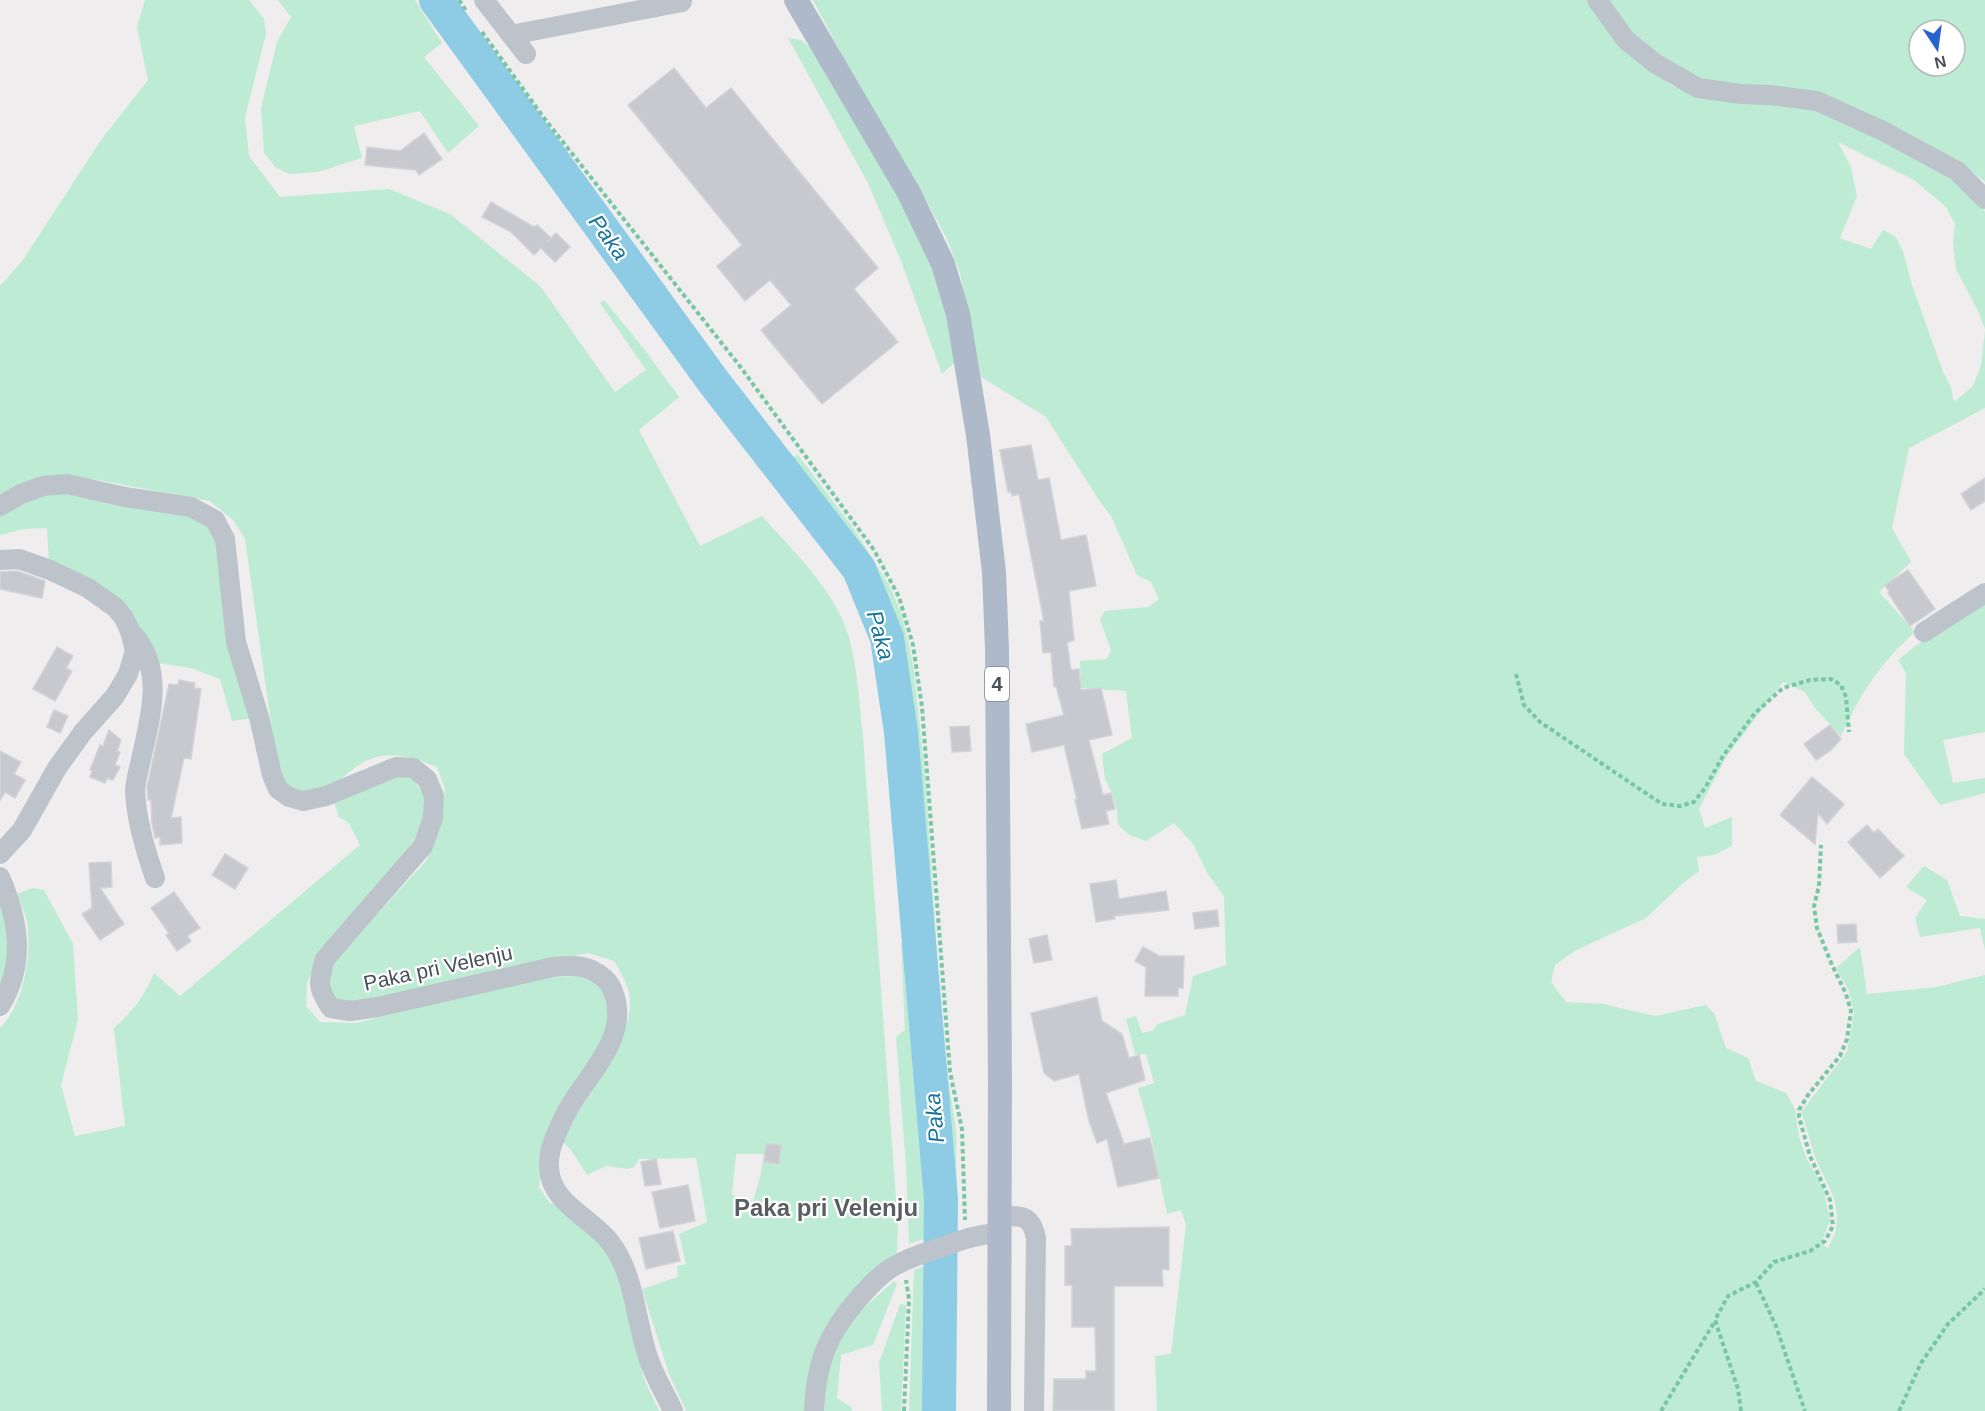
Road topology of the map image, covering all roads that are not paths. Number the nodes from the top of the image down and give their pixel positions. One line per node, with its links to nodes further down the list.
1 (484, 0): 5 (street)
2 (682, 0): 5 (street)
3 (796, 0): 17 (main road, 4)
4 (1597, 0): 7 (street)
5 (511, 35): 6 (street)
6 (526, 54)
7 (1985, 199)
8 (0, 506): 18 (street, Paka pri Velenju)
9 (0, 561): 11 (street)
10 (1985, 593): 12 (street)
11 (130, 631): 13 (street); 15 (street)
12 (1924, 632)
13 (0, 854)
14 (0, 878): 16 (street)
15 (155, 878)
16 (0, 1006)
17 (999, 1224): 19 (street); 20 (main road, 4); 21 (street)
18 (673, 1411)
19 (814, 1411)
20 (999, 1411)
21 (1034, 1411)

